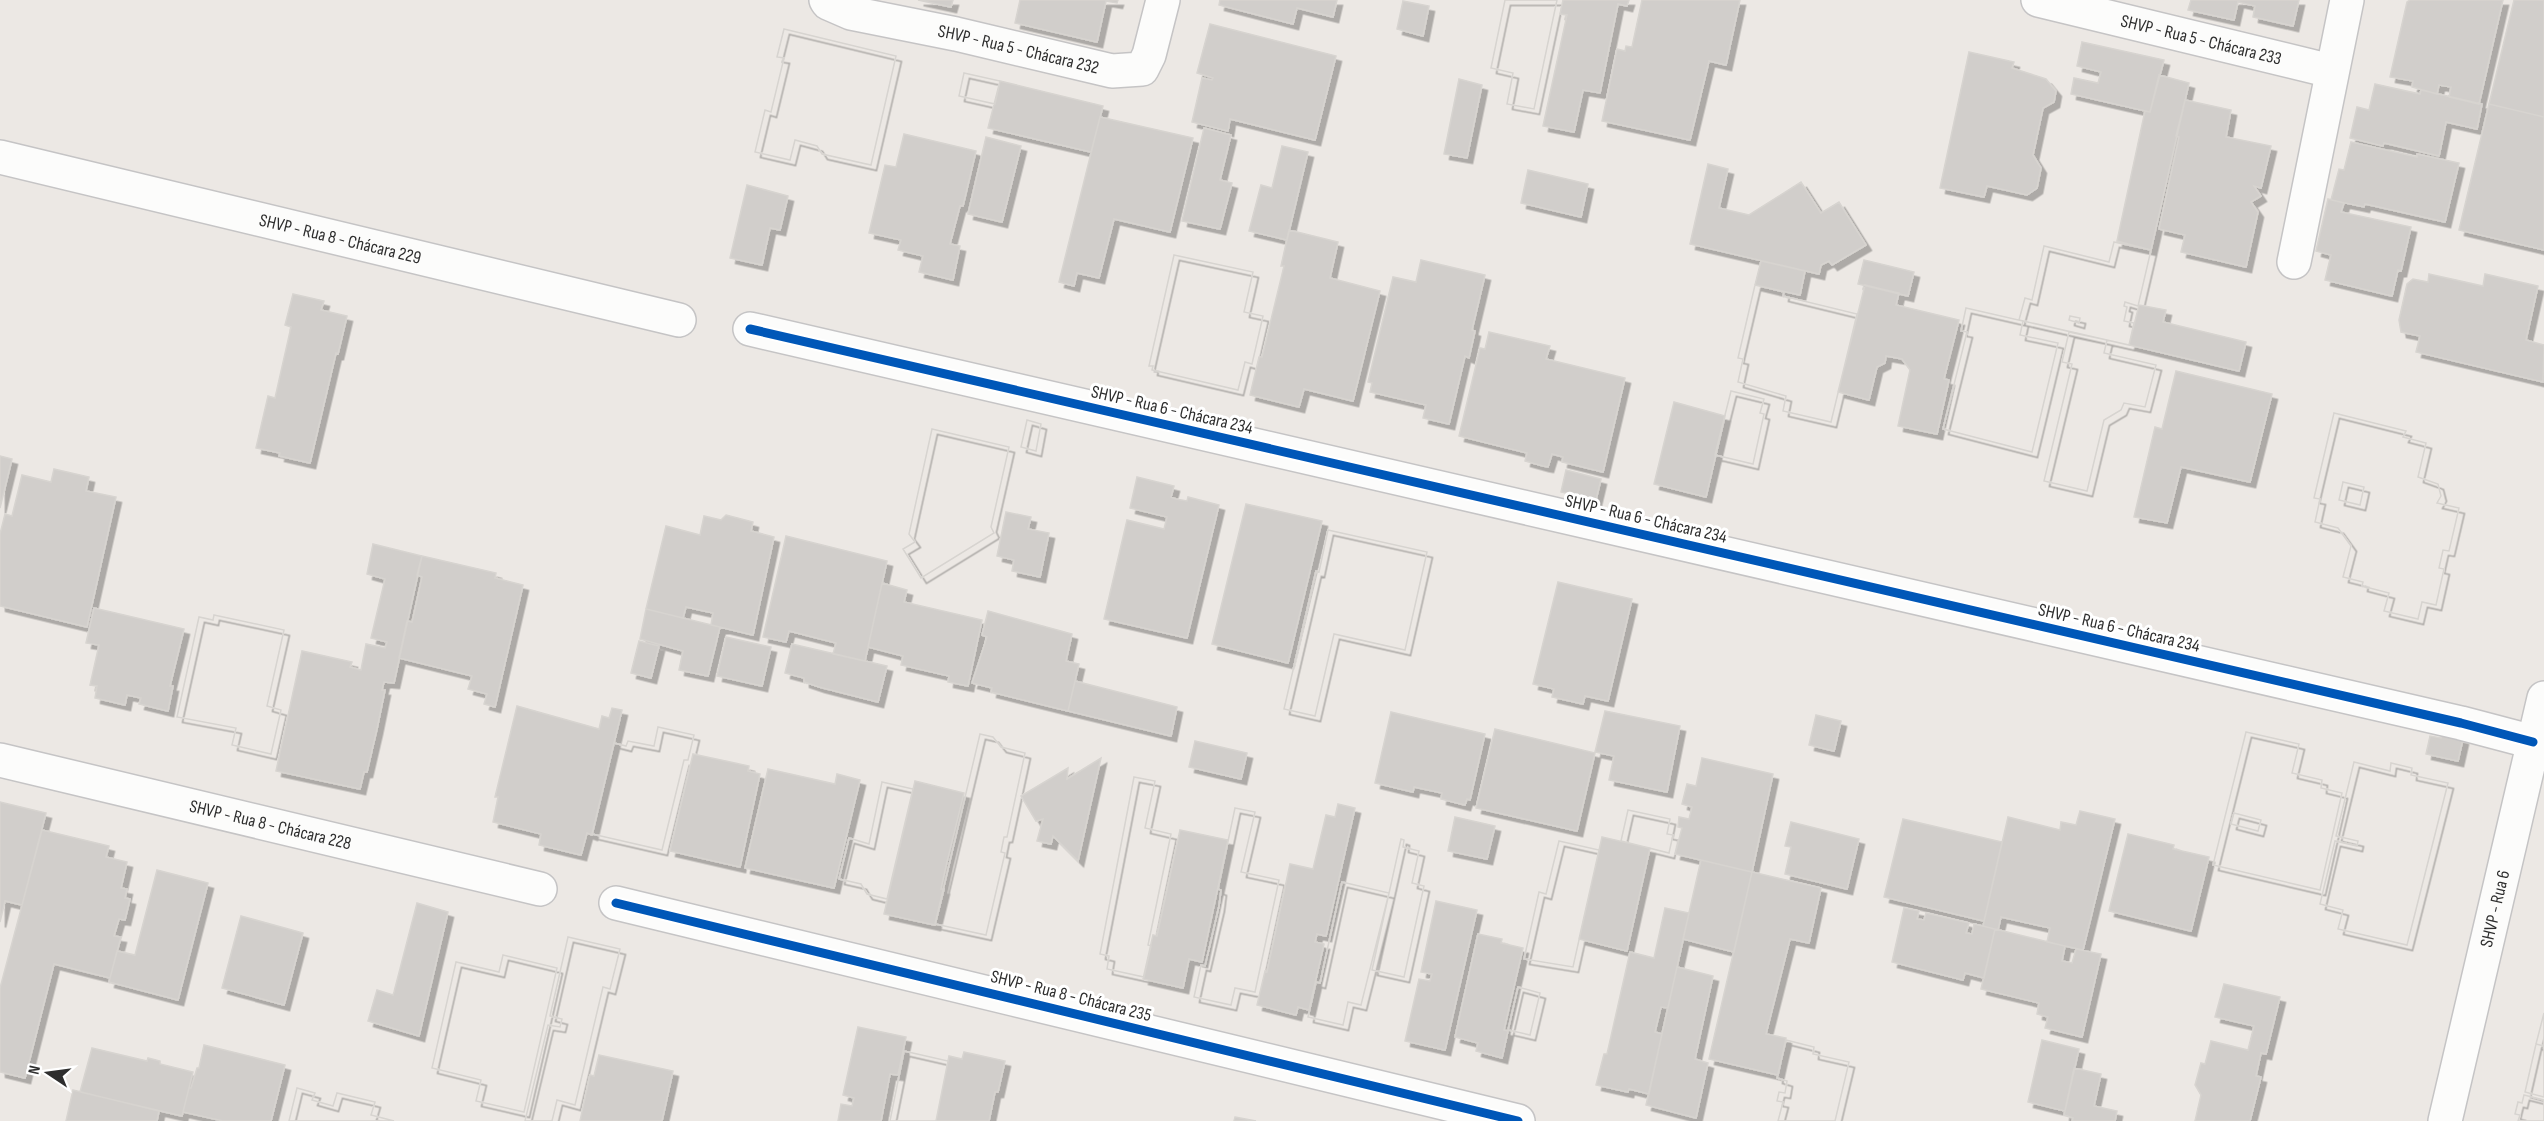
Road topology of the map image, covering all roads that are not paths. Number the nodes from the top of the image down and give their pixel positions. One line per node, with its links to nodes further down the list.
1 (826, 0): 2 (street, SHVP - Rua 5 - Chácara 232)
2 (1162, 0)
3 (2038, 0): 5 (street, SHVP - Rua 5 - Chácara 233)
4 (2347, 0): 5 (street)
5 (2331, 72): 7 (street)
6 (0, 157): 8 (street, SHVP - Rua 8 - Chácara 229)
7 (2294, 262)
8 (679, 320)
9 (750, 329): 11 (street, SHVP - Rua 6 - Chácara 234)
10 (2544, 698): 11 (street, SHVP - Rua 6)
11 (2533, 742): 16 (street, SHVP - Rua 6)
12 (0, 760): 13 (street, SHVP - Rua 8 - Chácara 228)
13 (540, 889)
14 (616, 903): 15 (street, SHVP - Rua 8 - Chácara 235)
15 (1518, 1121)
16 (2445, 1121)

